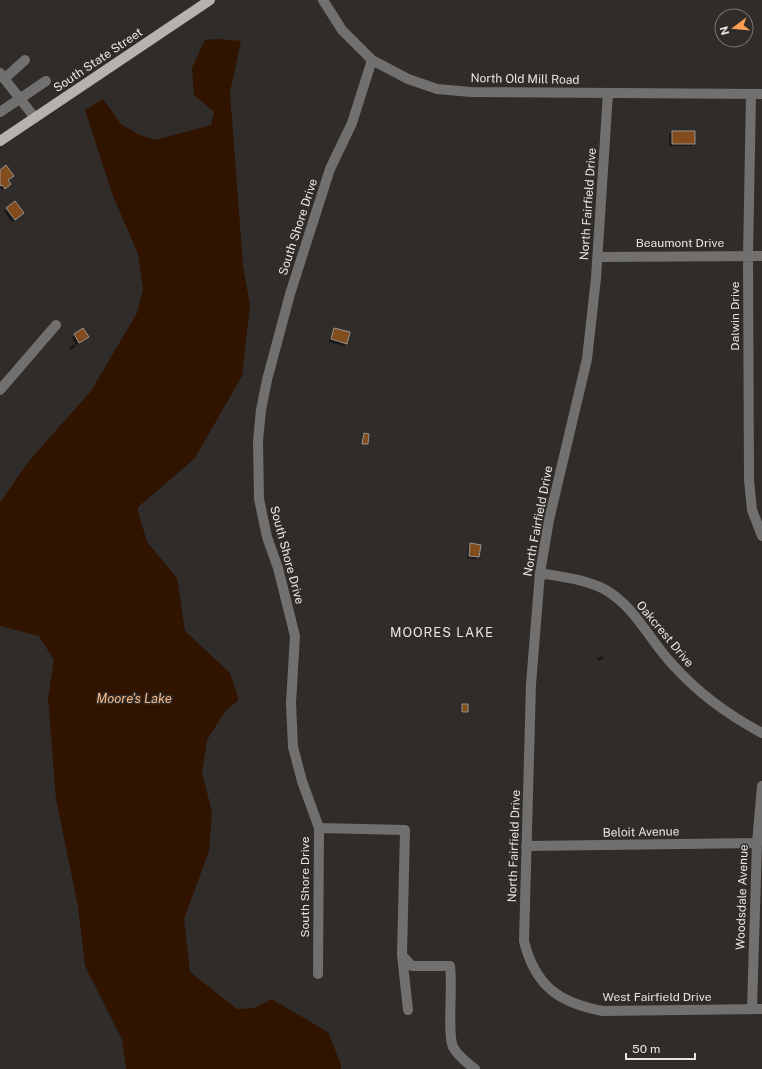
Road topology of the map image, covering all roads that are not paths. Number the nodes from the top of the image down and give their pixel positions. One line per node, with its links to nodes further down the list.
1 (210, 0): 12 (main road, South State Street)
2 (323, 0): 4 (street, North Old Mill Road)
3 (25, 60): 5 (street)
4 (372, 60): 7 (street, North Old Mill Road); 23 (street, South Shore Drive)
5 (2, 76): 10 (street)
6 (46, 81): 10 (street)
7 (608, 93): 8 (street, North Old Mill Road); 14 (street, North Fairfield Drive)
8 (751, 94): 9 (street, North Old Mill Road); 15 (street, Dalwin Drive)
9 (762, 94)
10 (20, 99): 11 (street); 12 (street)
11 (0, 112)
12 (35, 118): 13 (main road, South State Street)
13 (0, 142)
14 (598, 256): 15 (street, Beaumont Drive); 20 (street, North Fairfield Drive)
15 (748, 256): 16 (street, Beaumont Drive); 19 (street, Dalwin Drive)
16 (762, 256)
17 (56, 326): 18 (street)
18 (0, 390)
19 (762, 536)
20 (540, 573): 21 (street, Oakcrest Drive); 25 (street, North Fairfield Drive)
21 (762, 733)
22 (762, 786): 24 (street, Woodsdale Avenue)
23 (318, 828): 26 (street); 27 (street, South Shore Drive)
24 (756, 843): 25 (street, Beloit Avenue); 29 (street, Woodsdale Avenue)
25 (526, 846): 28 (street, North Fairfield Drive)
26 (402, 956): 30 (street); 31 (street)
27 (318, 974)
28 (556, 995): 29 (street, West Fairfield Drive)
29 (757, 1009)
30 (408, 1010)
31 (475, 1069)

